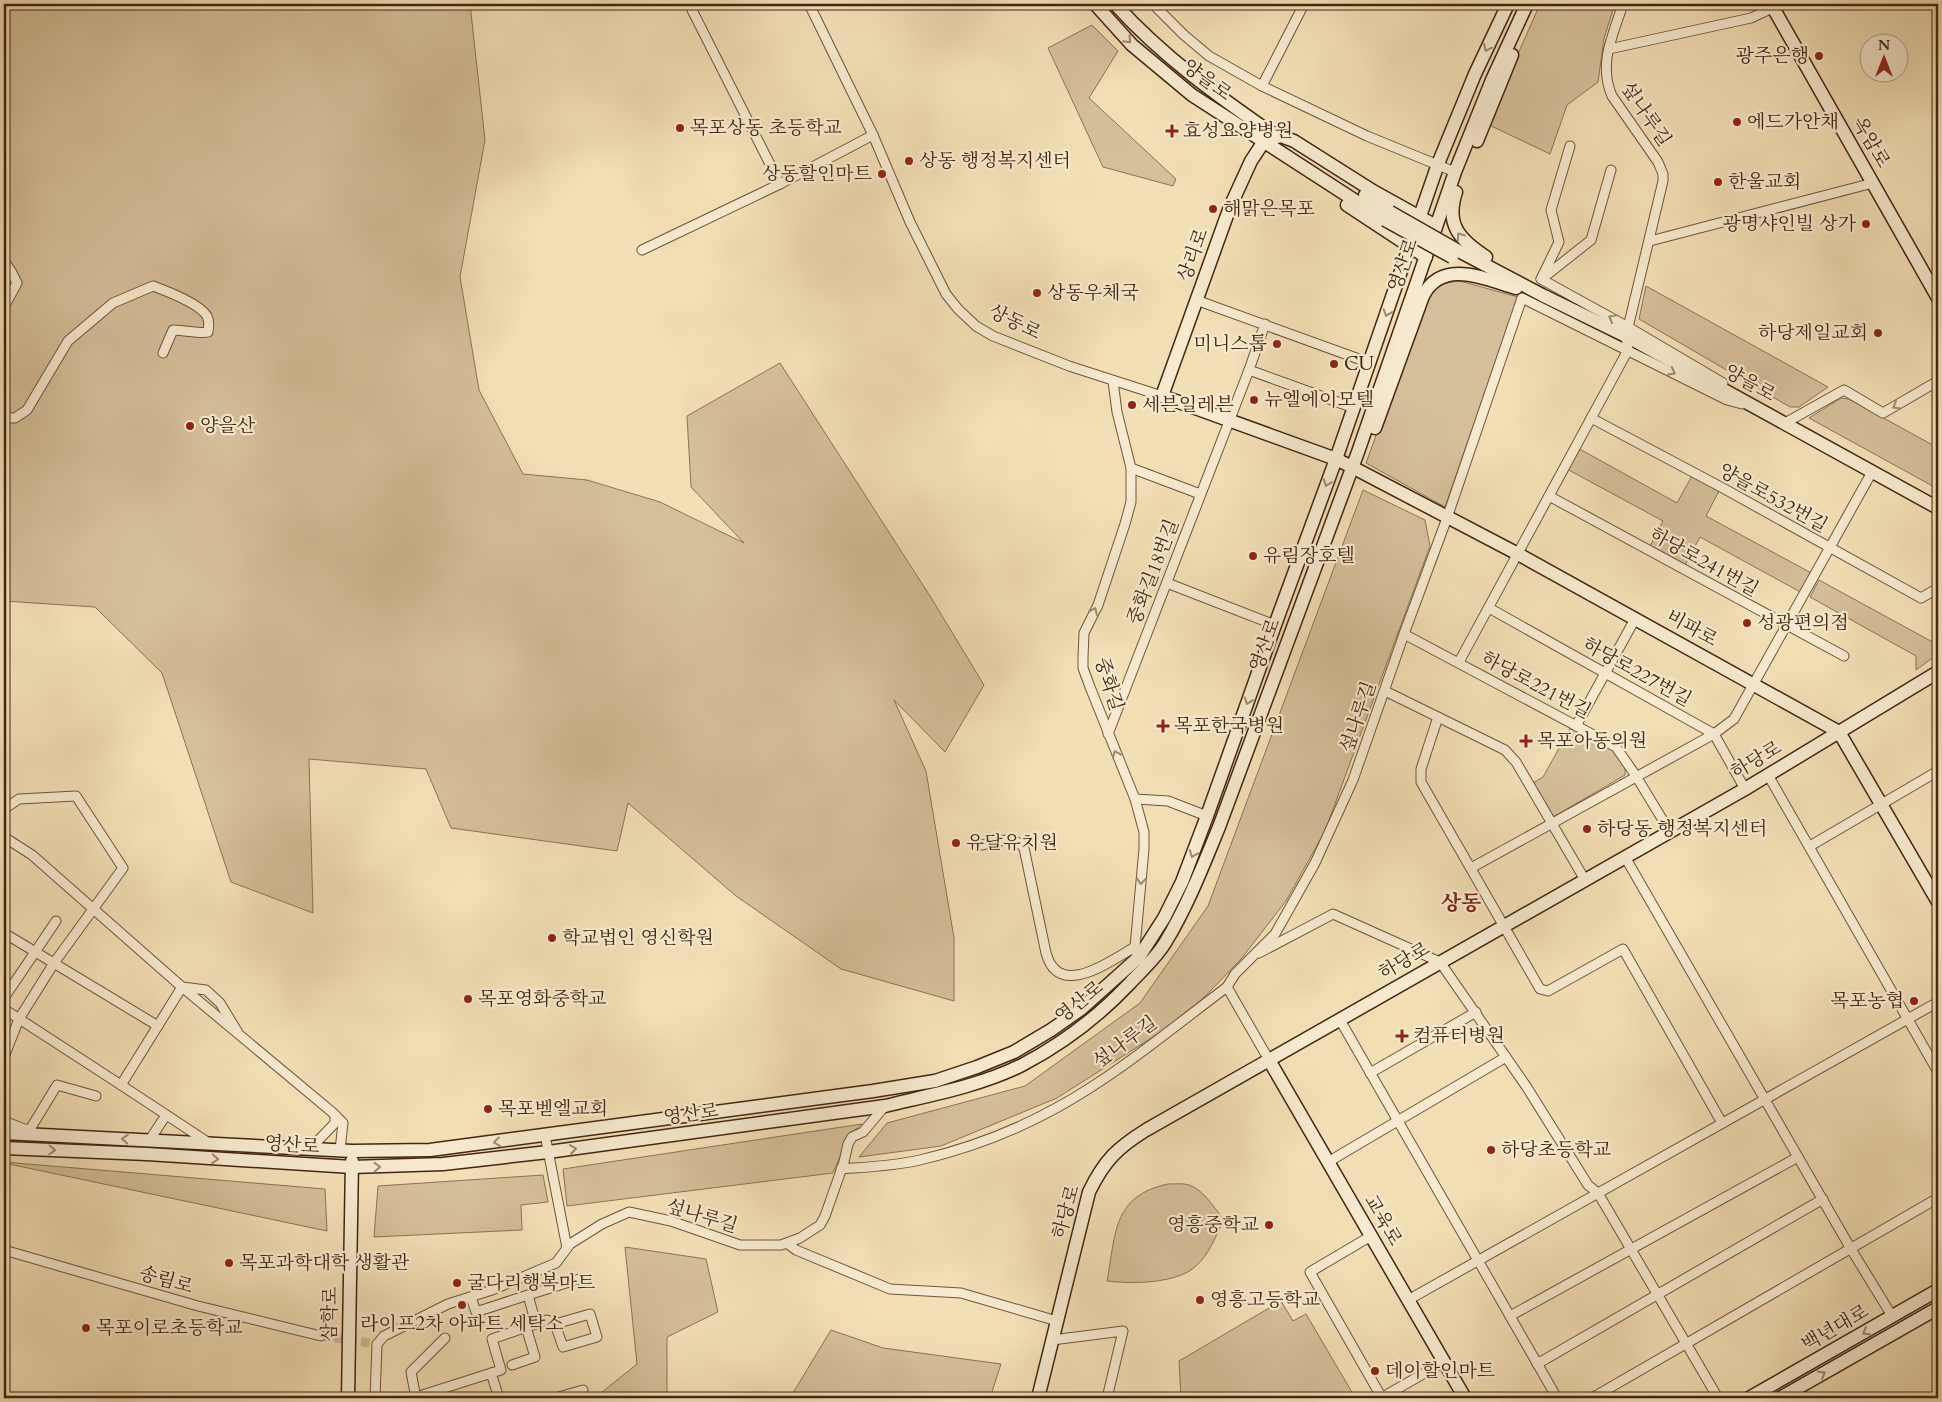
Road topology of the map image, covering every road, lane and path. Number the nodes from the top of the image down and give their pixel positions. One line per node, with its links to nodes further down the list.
1 (689, 4): 21 (street)
2 (809, 4): 14 (street, 상동로)
3 (1095, 4): 15 (street, 양을로, one-way to 15)
4 (1114, 4): 15 (street, 양을로)
5 (1153, 4): 13 (street)
6 (1304, 4): 13 (street)
7 (1508, 4): 17 (street, 영산로, one-way to 17)
8 (1527, 4): 19 (street, 영산로)
9 (1533, 4): 30 (street, one-way to 9)
10 (1623, 4): 12 (street, 섶나루길)
11 (1775, 5): 12 (street); 20 (street, 옥암로)
12 (1609, 50): 24 (street, 섶나루길)
13 (1262, 86): 17 (street)
14 (874, 136): 21 (street); 40 (street, 상동로)
15 (1267, 137): 22 (street); 25 (street); 30 (street, 양을로, bridge); 32 (street, 상리로)
16 (1570, 146): 29 (street)
17 (1438, 164): 19 (street); 22 (street, 영산로)
18 (1611, 170): 29 (street)
19 (1455, 172): 23 (street, 영산로)
20 (1873, 183): 24 (street); 31 (street, 옥암로)
21 (780, 184): 26 (street)
22 (1420, 217): 23 (street); 25 (street, 영산로)
23 (1436, 226): 27 (street, 영산로)
24 (1650, 242): 35 (street, 섶나루길)
25 (1410, 247): 27 (street); 38 (street, 영산로, one-way to 38)
26 (642, 250)
27 (1426, 257): 50 (street, 영산로)
28 (4, 261): 33 (street)
29 (1541, 279): 35 (street, one-way to 29)
30 (1542, 295): 35 (street, 양을로); 50 (street)
31 (1938, 298)
32 (1196, 300): 34 (street); 42 (street, 상리로)
33 (4, 308)
34 (1265, 324): 38 (street); 39 (street, 중화길18번길)
35 (1627, 331): 36 (street); 44 (street, 양을로)
36 (1628, 350): 44 (street, one-way to 44); 46 (street); 56 (street, 섶나루길)
37 (163, 353): 45 (street)
38 (1370, 363): 43 (street, 영산로)
39 (1250, 370): 43 (street); 47 (street, 중화길18번길)
40 (1113, 381): 42 (street, 상동로); 51 (street, 중화길)
41 (1938, 382): 48 (street, one-way to 48)
42 (1162, 396): 47 (street, 상동로)
43 (1354, 408): 49 (street, 영산로)
44 (1757, 408): 48 (street, 양을로)
45 (4, 418)
46 (1591, 418): 54 (street); 57 (street, 양을로532번길)
47 (1228, 421): 49 (street, 상동로); 53 (street, 중화길18번길)
48 (1785, 423): 52 (street, 양을로)
49 (1336, 459): 50 (street, 상동로); 63 (street, 영산로, one-way to 63)
50 (1352, 467): 56 (street, 비파로); 100 (street, 영산로)
51 (1131, 468): 53 (street); 75 (street, 중화길, one-way to 51)
52 (1872, 472): 55 (street, 양을로); 57 (street)
53 (1200, 494): 59 (street, 중화길18번길)
54 (1550, 496): 58 (street); 64 (street, 하당로241번길)
55 (1938, 508)
56 (1447, 518): 58 (street, 비파로); 65 (street, 섶나루길)
57 (1830, 548): 60 (street, 양을로532번길); 64 (street)
58 (1518, 554): 61 (street); 62 (street, 비파로)
59 (1167, 583): 63 (street); 75 (street, 중화길18번길)
60 (1938, 588)
61 (1489, 608): 67 (street); 69 (street, 하당로227번길)
62 (1635, 619): 69 (street); 70 (street, 비파로)
63 (1275, 624): 84 (street, 영산로, one-way to 84)
64 (1787, 625): 66 (street, 하당로241번길); 70 (street)
65 (1404, 634): 67 (street, 하당로221번길); 71 (street, 섶나루길)
66 (1844, 656)
67 (1459, 662): 73 (street, 하당로221번길)
68 (1938, 672): 74 (street, 하당로)
69 (1605, 673): 73 (street); 76 (street, 하당로227번길)
70 (1754, 684): 74 (street, 비파로); 76 (street)
71 (1385, 691): 72 (street); 99 (street, 섶나루길)
72 (1438, 717): 85 (street); 91 (street)
73 (1576, 726): 79 (street, 하당로221번길)
74 (1839, 732): 78 (street, 하당로); 82 (street, 비파로)
75 (1108, 734): 81 (street, 중화길, one-way to 75)
76 (1714, 734): 79 (street); 80 (street)
77 (1938, 771): 82 (street)
78 (1768, 775): 80 (street, 하당로); 89 (street)
79 (1636, 776): 85 (street); 86 (street, 하당로221번길)
80 (1745, 789): 86 (street, 하당로)
81 (1135, 799): 84 (street); 100 (street, 중화길, one-way to 100)
82 (1882, 804): 89 (street); 93 (street, 비파로)
83 (4, 809): 94 (street)
84 (1207, 816): 100 (street, 영산로, one-way to 100)
85 (1552, 822): 91 (street); 92 (street)
86 (1670, 832): 90 (street, 하당로)
87 (4, 837): 94 (street)
88 (982, 845): 100 (street)
89 (1810, 846): 110 (street)
90 (1625, 857): 92 (street, 하당로); 121 (street)
91 (1471, 868): 96 (street)
92 (1585, 880): 96 (street, 하당로)
93 (1938, 902)
94 (94, 910): 102 (street); 103 (street)
95 (56, 921): 98 (street)
96 (1504, 926): 101 (street, 하당로); 127 (street)
97 (4, 932): 98 (street)
98 (36, 952): 102 (street); 105 (street)
99 (1254, 955): 101 (street); 104 (street, 섶나루길)
100 (1140, 956): 122 (street, 영산로); 131 (street, 영산로)
101 (1440, 962): 108 (street); 111 (street, 하당로)
102 (54, 963): 109 (street); 112 (street)
103 (182, 987): 112 (street); 113 (street); 113 (street)
104 (1227, 987): 116 (street); 141 (street, 섶나루길)
105 (4, 998)
106 (1938, 1002): 110 (street)
107 (4, 1008): 109 (street)
108 (1476, 1012): 115 (street); 118 (street)
109 (19, 1018): 114 (street); 119 (street)
110 (1908, 1019): 117 (street); 121 (street)
111 (1340, 1020): 116 (street, 하당로); 118 (street)
112 (158, 1026): 119 (street)
113 (241, 1037): 124 (street)
114 (4, 1057)
115 (1506, 1057): 126 (street); 142 (street)
116 (1269, 1060): 139 (street, 교육로); 161 (street, 하당로)
117 (1938, 1072)
118 (1370, 1074): 126 (street)
119 (121, 1085): 123 (street)
120 (96, 1096): 128 (street)
121 (1765, 1099): 127 (street); 138 (street)
122 (885, 1106): 137 (street, 영산로, one-way to 122); 141 (street)
123 (166, 1115): 132 (street); 133 (street)
124 (335, 1115): 135 (street); 136 (street)
125 (4, 1121): 128 (street)
126 (1398, 1121): 139 (street); 151 (street)
127 (1722, 1123): 142 (street)
128 (29, 1130): 130 (street)
129 (4, 1133): 130 (street, 영산로)
130 (63, 1135): 132 (street, 영산로, one-way to 130)
131 (545, 1136): 136 (street, 영산로, one-way to 136); 137 (street)
132 (149, 1141): 133 (street, 영산로)
133 (210, 1144): 135 (street, 영산로)
134 (4, 1148): 140 (street, 영산로, one-way to 140)
135 (310, 1149): 136 (street, 영산로)
136 (346, 1150): 140 (street)
137 (548, 1152): 140 (street, 영산로, one-way to 137); 147 (street)
138 (1798, 1156): 144 (street); 149 (street)
139 (1328, 1162): 145 (street, 교육로)
140 (352, 1167): 174 (street, 삼학로)
141 (841, 1169): 146 (street, 섶나루길)
142 (1598, 1193): 149 (street); 151 (street)
143 (1938, 1198): 148 (street)
144 (1823, 1200): 148 (street); 155 (street)
145 (1371, 1236): 157 (street, 교육로); 181 (street)
146 (788, 1244): 147 (street, 섶나루길); 161 (street)
147 (567, 1248): 156 (street, 섶나루길)
148 (1851, 1248): 160 (street); 168 (street)
149 (1631, 1249): 155 (street); 159 (street)
150 (4, 1250): 165 (street, 송림로)
151 (1478, 1260): 157 (street); 159 (street)
152 (579, 1279): 154 (street)
153 (1938, 1290): 160 (street, 백년대로)
154 (528, 1295): 156 (street); 162 (street)
155 (1657, 1295): 168 (street); 170 (street)
156 (471, 1297): 175 (street, 섶나루길)
157 (1408, 1300): 169 (street, 교육로)
158 (1938, 1308): 187 (street, 백년대로, one-way to 158)
159 (1510, 1316): 170 (street)
160 (1892, 1316): 186 (street, 백년대로, one-way to 186)
161 (1057, 1321): 167 (street, 하당로)
162 (536, 1324): 163 (street); 164 (street)
163 (555, 1324): 163 (street)
164 (526, 1327): 171 (street); 172 (street)
165 (322, 1336)
166 (446, 1338): 176 (street)
167 (1052, 1340): 179 (street, 하당로); 180 (street)
168 (1685, 1344): 184 (street); 185 (street)
169 (1444, 1362): 181 (street); 182 (street, 교육로)
170 (1537, 1364): 183 (street)
171 (512, 1365)
172 (491, 1373): 176 (street); 177 (street)
173 (583, 1390): 178 (street)
174 (348, 1398)
175 (375, 1398)
176 (416, 1398)
177 (499, 1398)
178 (555, 1398)
179 (1038, 1398)
180 (1107, 1398)
181 (1382, 1398)
182 (1465, 1398)
183 (1557, 1398)
184 (1592, 1398)
185 (1718, 1398)
186 (1749, 1398)
187 (1780, 1398)

